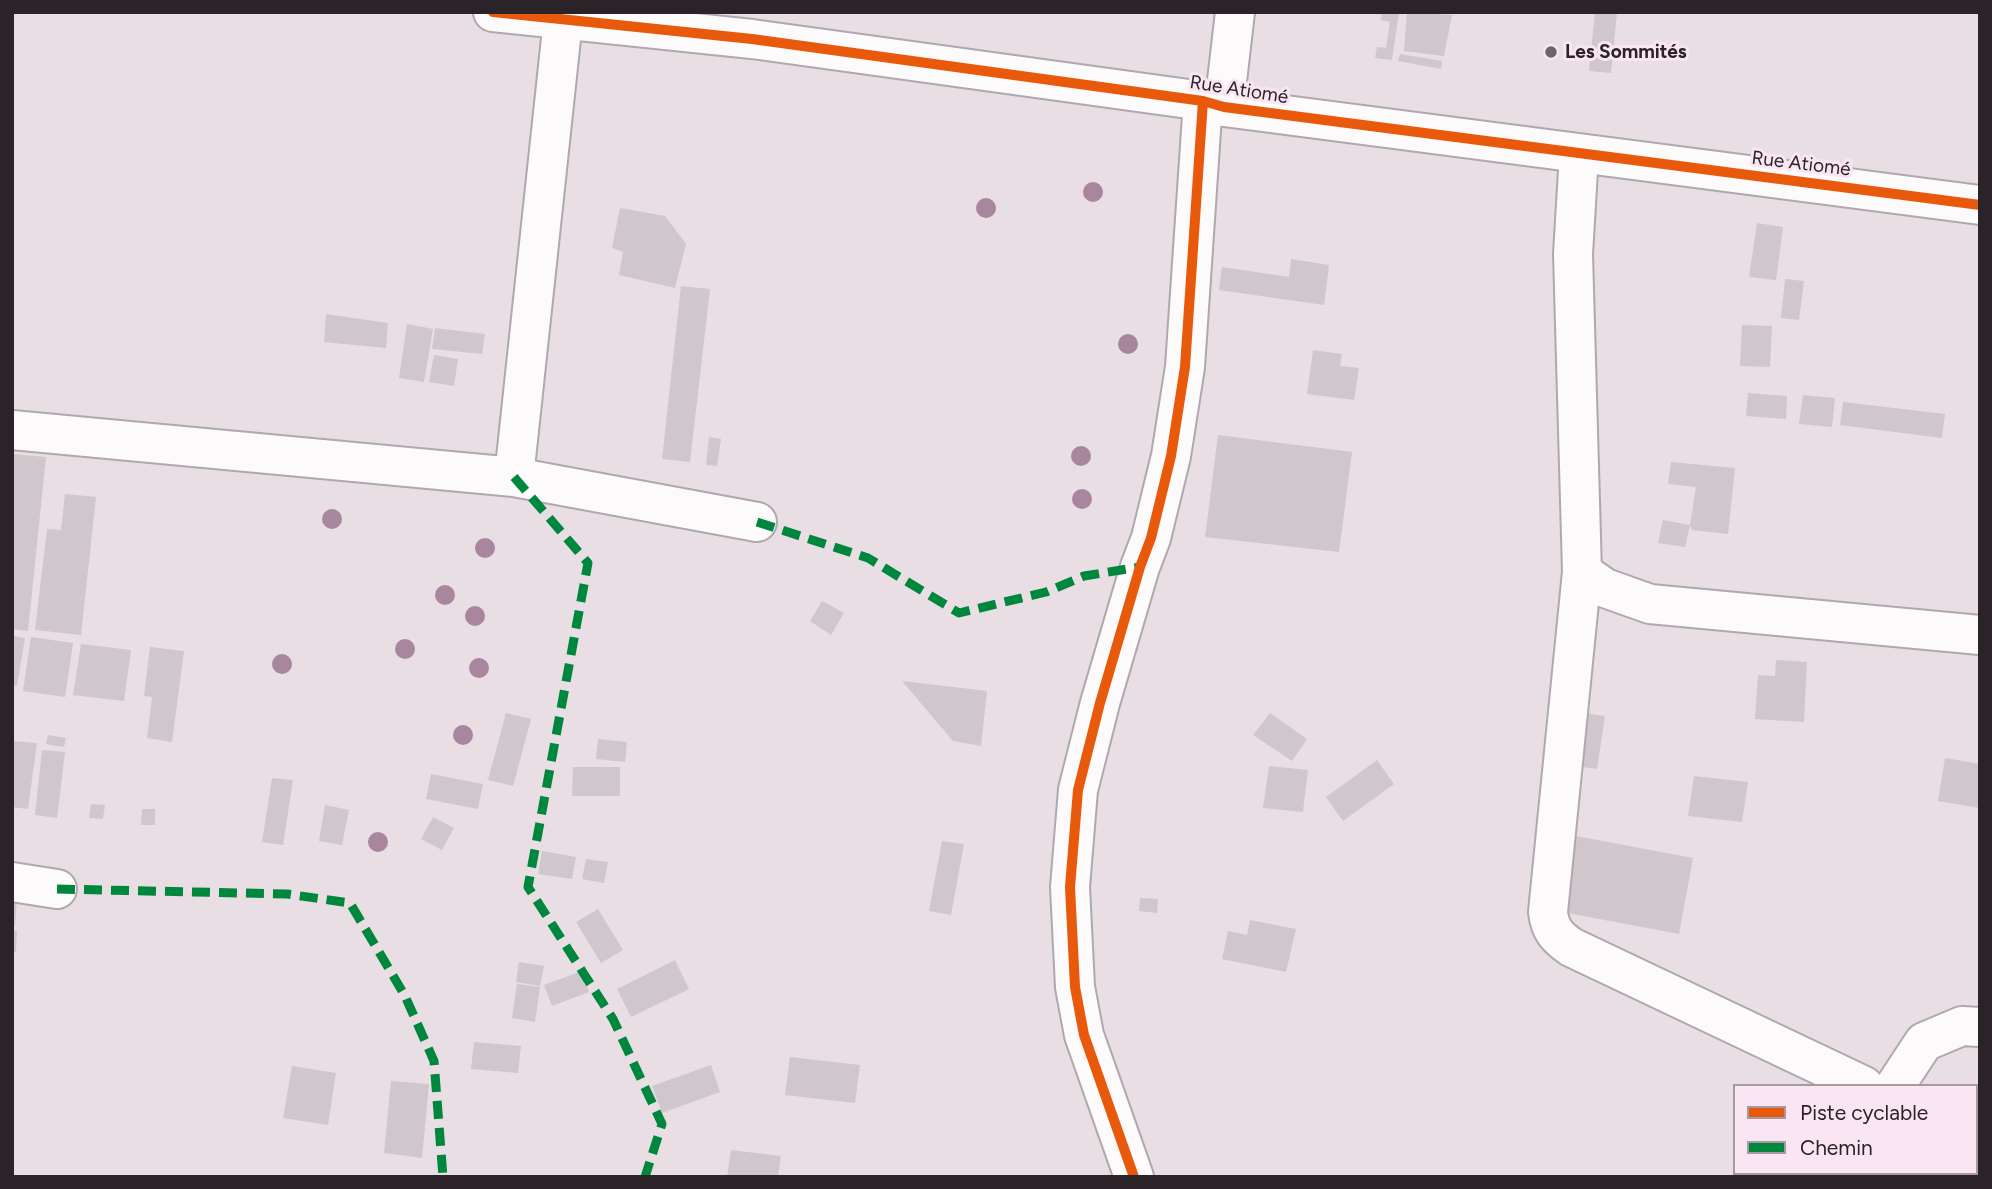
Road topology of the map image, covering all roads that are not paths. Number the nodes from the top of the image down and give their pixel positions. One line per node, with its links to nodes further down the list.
1 (493, 12): 3 (street, Rue Atiomé)
2 (1235, 12): 5 (street)
3 (563, 20): 4 (street, Rue Atiomé); 9 (street)
4 (753, 26): 5 (street, Rue Atiomé)
5 (1213, 104): 6 (street, Rue Atiomé); 18 (street)
6 (1579, 154): 7 (street, Rue Atiomé); 11 (street)
7 (1980, 205)
8 (12, 430): 9 (street)
9 (514, 477): 10 (street)
10 (757, 522)
11 (1582, 572): 12 (street); 16 (street)
12 (1980, 635)
13 (12, 882): 14 (street)
14 (57, 890)
15 (1980, 1027): 17 (street)
16 (1860, 1084)
17 (1896, 1084)
18 (1134, 1177)

